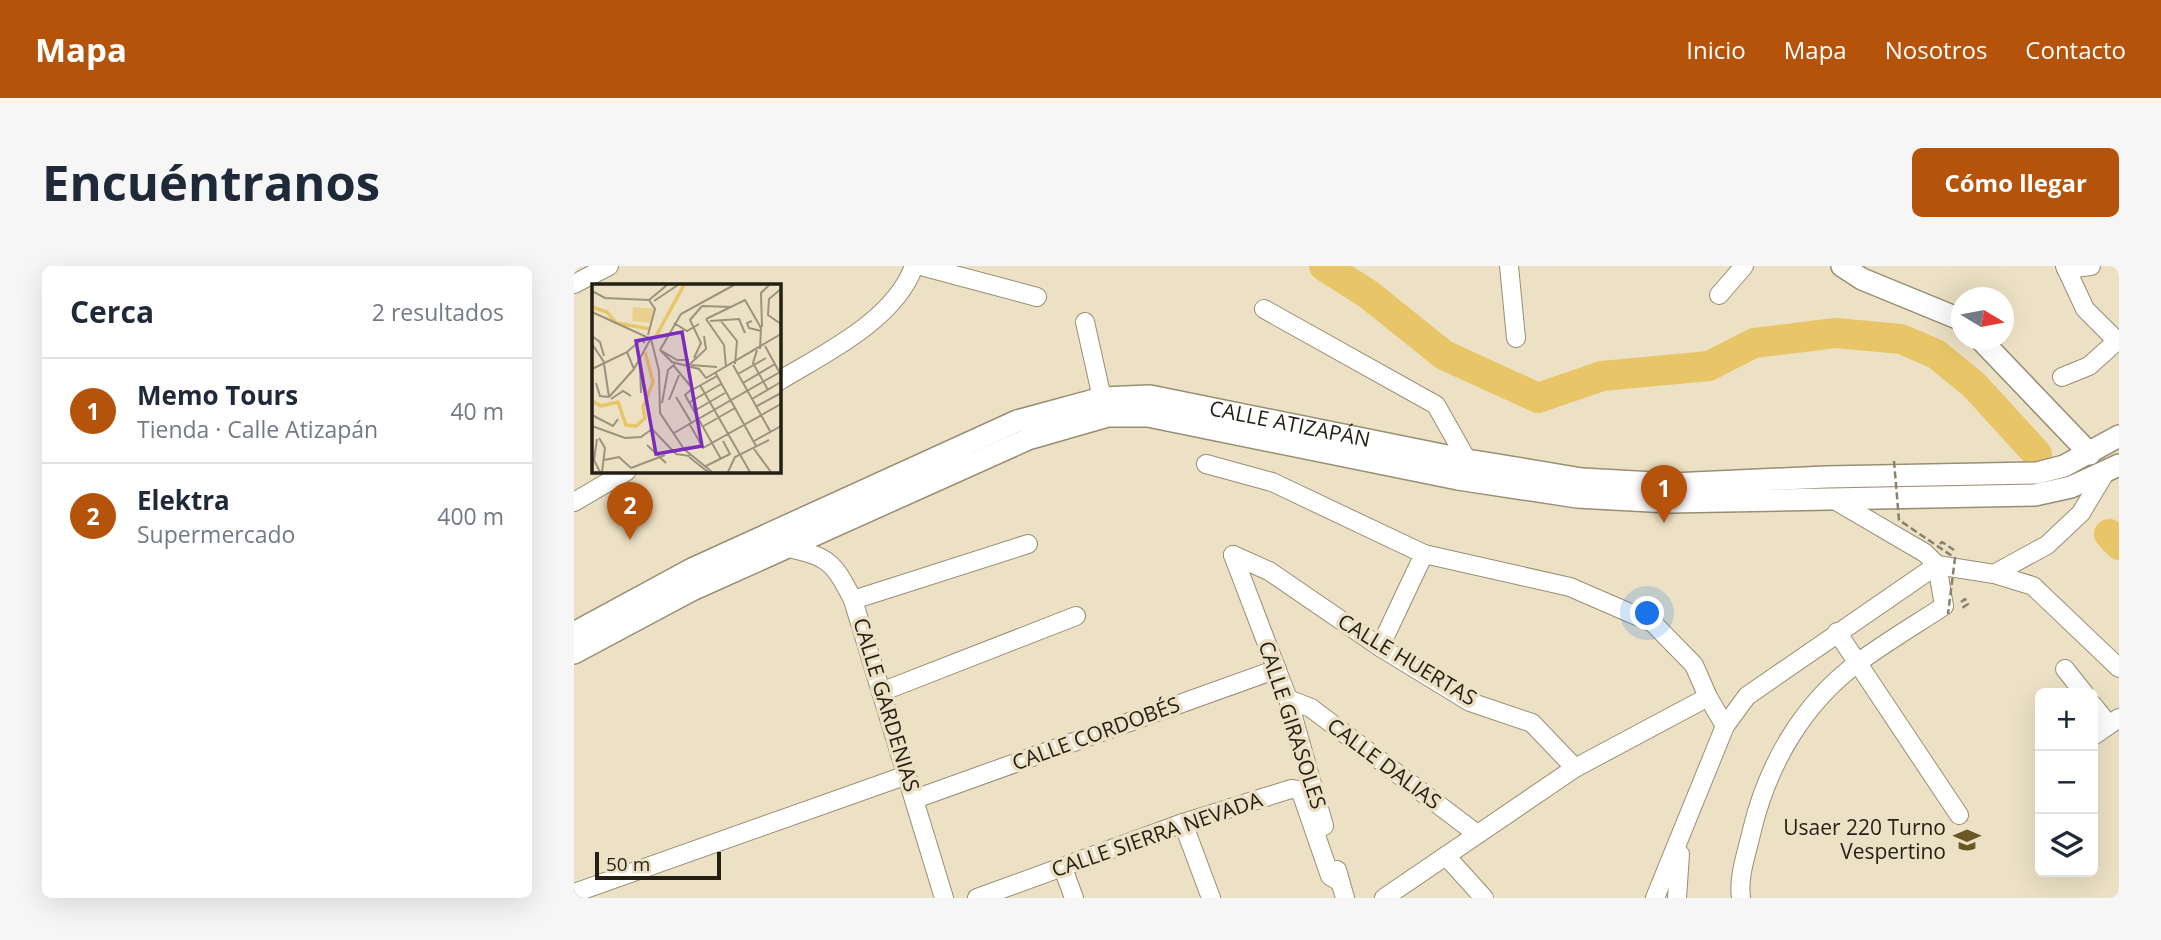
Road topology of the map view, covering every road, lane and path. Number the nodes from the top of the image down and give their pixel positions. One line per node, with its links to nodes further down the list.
1 (609, 266): 9 (street)
2 (914, 266): 18 (street)
3 (921, 266): 11 (street)
4 (1509, 266): 15 (street)
5 (1744, 266): 10 (street)
6 (1842, 266): 13 (main road)
7 (2091, 266): 8 (street)
8 (2066, 268): 17 (street)
9 (574, 284)
10 (1719, 295)
11 (1037, 297)
12 (1264, 309): 22 (street)
13 (1951, 315)
14 (1085, 322): 19 (street)
15 (1516, 338)
16 (1991, 350): 21 (main road)
17 (2062, 377)
18 (780, 380)
19 (1102, 398): 22 (main road, CALLE ATIZAPÁN); 29 (main road, CALLE ATIZAPÁN)
20 (2119, 436): 21 (main road)
21 (2090, 454): 27 (main road)
22 (1467, 460): 27 (main road, CALLE ATIZAPÁN)
23 (1894, 461): 38 (path, bridge)
24 (1206, 464): 33 (street)
25 (2112, 469): 27 (main road); 36 (street)
26 (625, 472): 28 (street)
27 (1828, 487): 29 (main road, CALLE ATIZAPÁN); 35 (street)
28 (574, 502)
29 (782, 538): 37 (street, CALLE GARDENIAS); 41 (main road); 43 (main road)
30 (1942, 542): 32 (path)
31 (1028, 544): 37 (street)
32 (1956, 551)
33 (1424, 554): 42 (street); 50 (street)
34 (1233, 555): 42 (street, CALLE HUERTAS); 46 (street, CALLE GIRASOLES)
35 (1937, 565): 36 (street); 40 (street); 44 (street)
36 (1994, 574): 45 (street)
37 (853, 600): 49 (street, CALLE GARDENIAS)
38 (1948, 614)
39 (1076, 616): 49 (street)
40 (1837, 632): 44 (street); 54 (street)
41 (574, 633)
42 (1380, 647): 56 (street, CALLE HUERTAS)
43 (574, 653)
44 (1857, 663): 59 (street); 75 (street)
45 (2119, 668)
46 (1277, 669): 51 (street, CALLE GIRASOLES); 58 (street, CALLE CORDOBÉS)
47 (2065, 669): 48 (street)
48 (2080, 688)
49 (881, 692): 57 (street, CALLE GARDENIAS)
50 (1708, 697): 54 (street); 56 (street)
51 (1288, 699): 61 (street, CALLE DALIAS); 65 (street, CALLE GIRASOLES)
52 (2098, 709): 53 (street)
53 (2114, 722): 55 (street)
54 (1725, 726): 62 (street)
55 (2098, 733)
56 (1575, 768): 61 (street)
57 (907, 775): 58 (street, CALLE GARDENIAS); 66 (street)
58 (915, 799): 67 (street, CALLE GARDENIAS)
59 (1959, 815)
60 (1183, 823): 64 (street, CALLE SIERRA NEVADA); 65 (street, CALLE SIERRA NEVADA); 70 (street)
61 (1477, 834): 63 (street)
62 (1681, 840): 73 (street); 74 (street)
63 (1446, 856): 71 (street); 72 (street)
64 (1063, 869): 68 (street, CALLE SIERRA NEVADA); 69 (street)
65 (1342, 890)
66 (574, 893)
67 (944, 898)
68 (977, 898)
69 (1074, 898)
70 (1212, 898)
71 (1384, 898)
72 (1485, 898)
73 (1656, 898)
74 (1677, 898)
75 (1741, 898)

